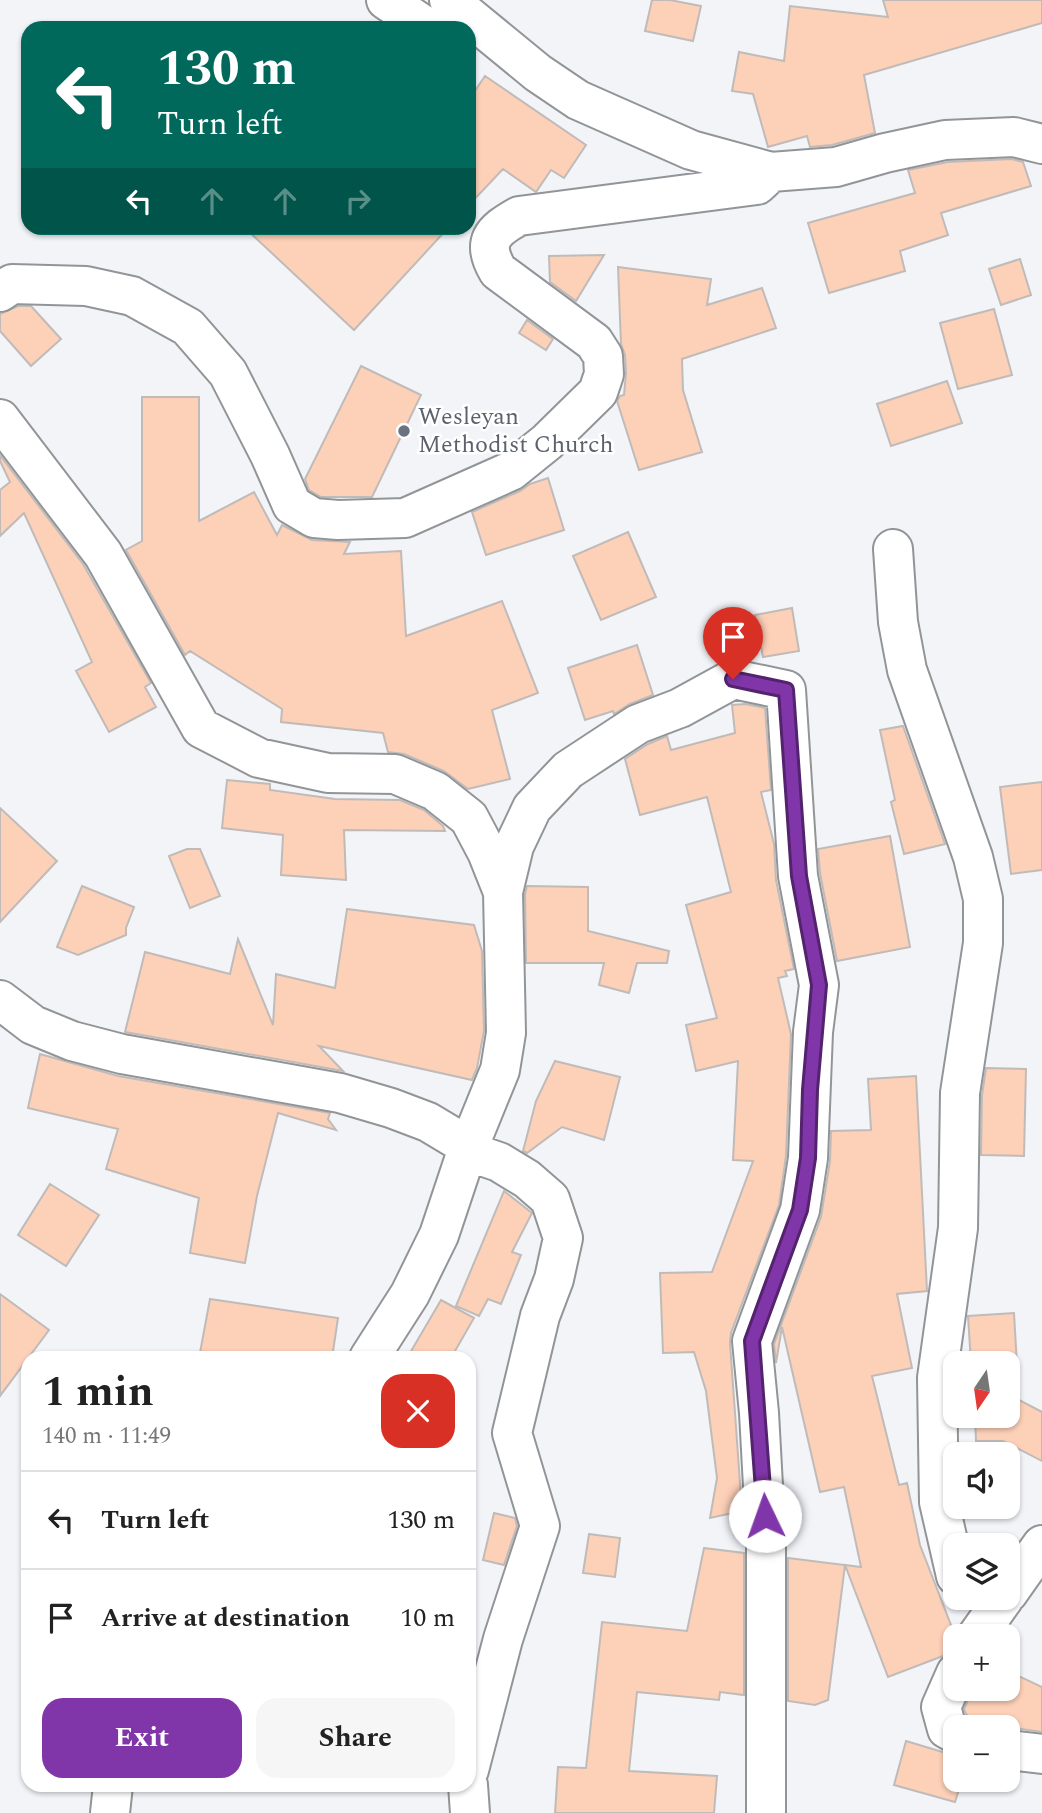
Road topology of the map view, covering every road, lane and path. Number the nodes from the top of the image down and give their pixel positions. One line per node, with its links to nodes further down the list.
1 (387, 0): 3 (street)
2 (449, 0): 4 (street)
3 (418, 21)
4 (475, 21)
5 (476, 22): 7 (street)
6 (476, 53): 7 (street)
7 (538, 73): 9 (street)
8 (1042, 144): 9 (street)
9 (771, 172): 10 (street)
10 (0, 292)
11 (0, 419): 13 (street)
12 (893, 550): 17 (street)
13 (503, 892): 15 (street); 27 (street)
14 (0, 1000): 15 (street)
15 (467, 1151): 16 (street); 20 (street)
16 (373, 1351)
17 (946, 1533)
18 (1042, 1545): 19 (street)
19 (1020, 1576)
20 (476, 1743)
21 (1020, 1751): 22 (street)
22 (1042, 1754)
23 (112, 1792): 25 (street)
24 (468, 1792): 26 (street)
25 (110, 1813)
26 (470, 1813)
27 (766, 1813)

